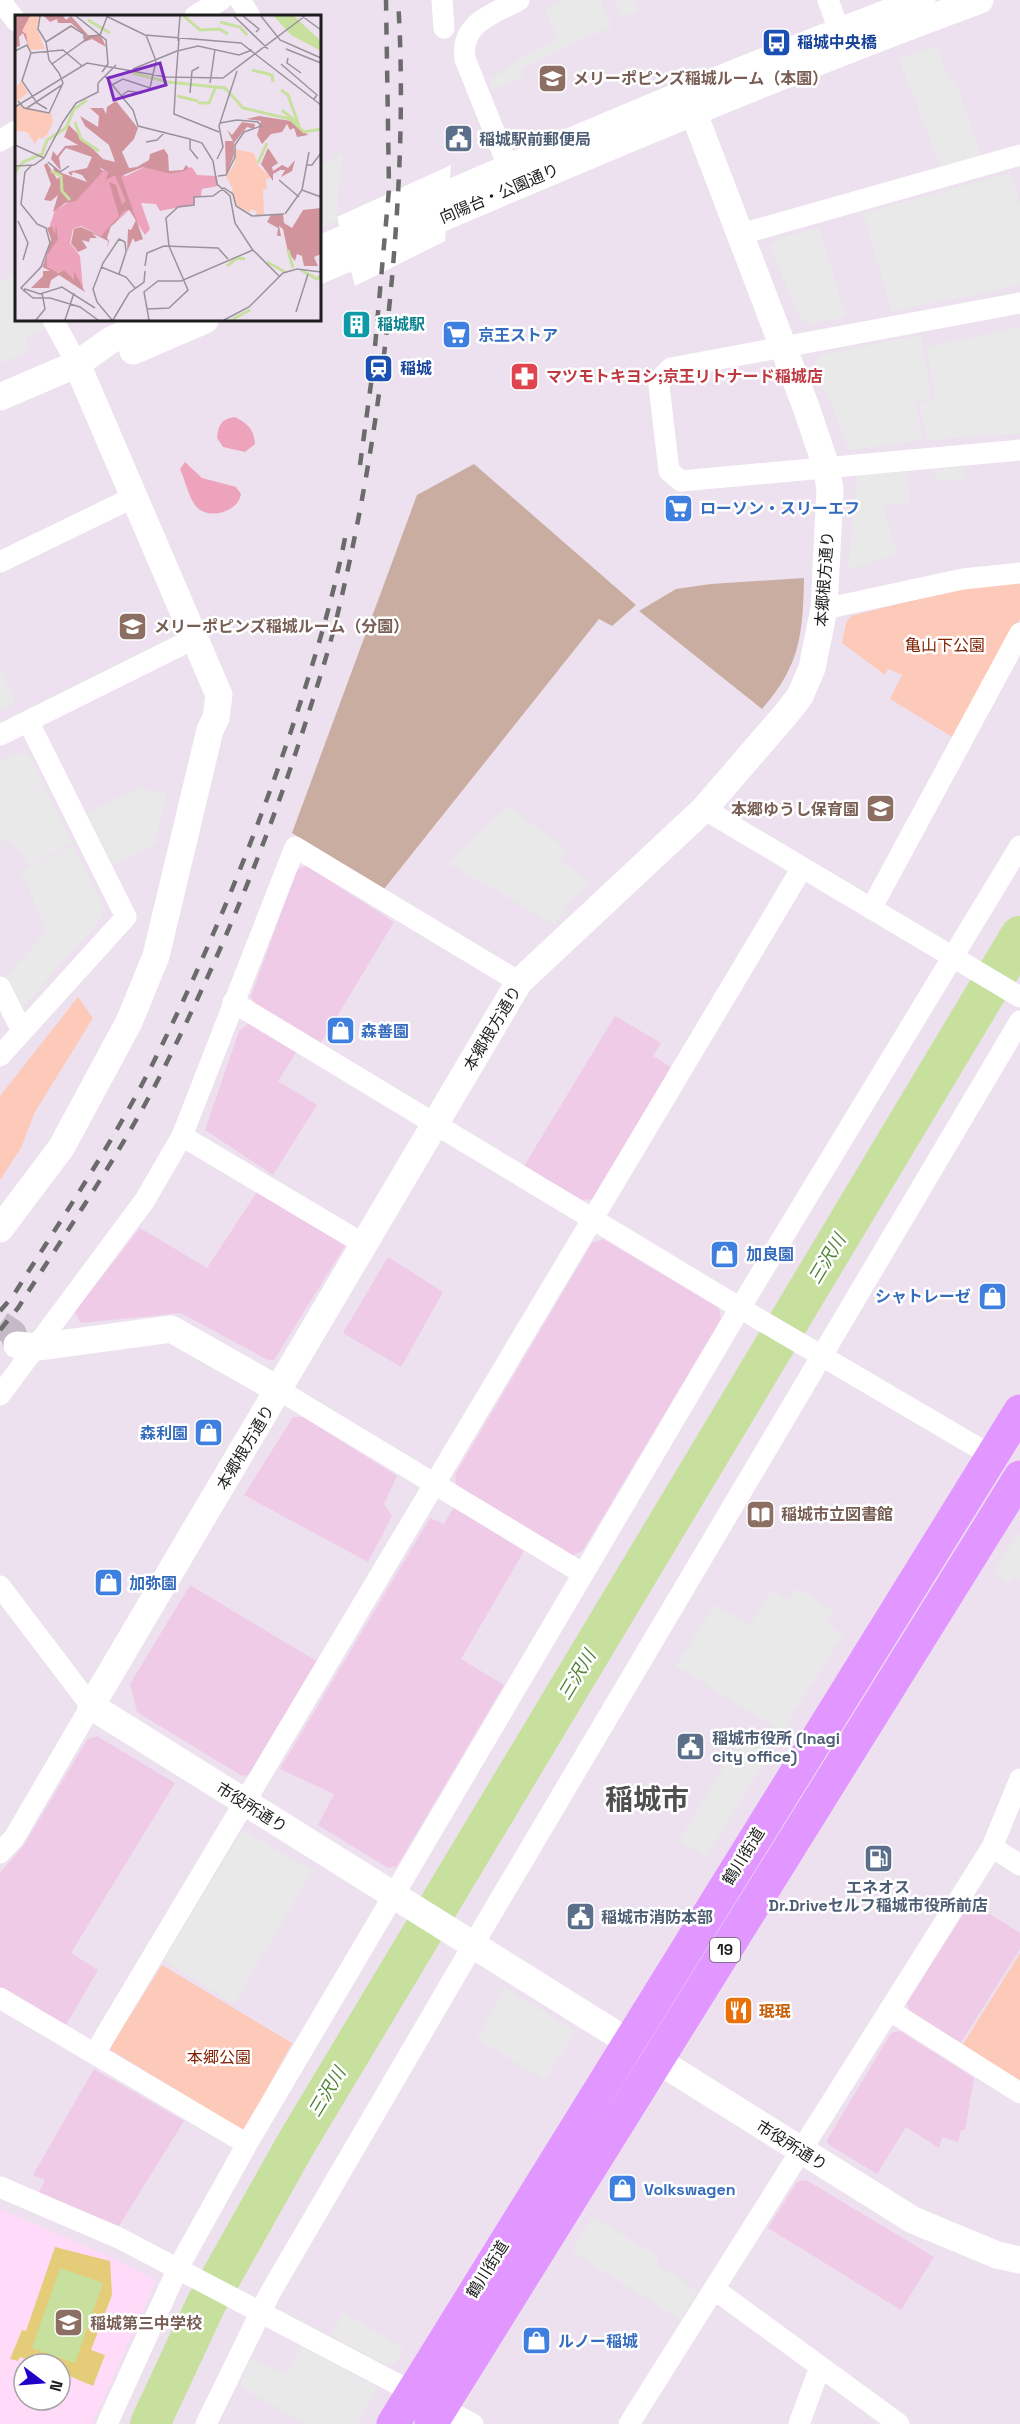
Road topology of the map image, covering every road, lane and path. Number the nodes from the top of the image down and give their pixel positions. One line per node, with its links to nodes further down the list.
1 (0, 0): 11 (street)
2 (221, 0): 9 (street)
3 (240, 0): 10 (street)
4 (442, 0): 12 (street)
5 (519, 0): 18 (street)
6 (828, 0): 13 (street)
7 (922, 0): 13 (street, 向陽台・公園通り)
8 (980, 0): 13 (street, 向陽台・公園通り)
9 (197, 15)
10 (249, 15)
11 (15, 20)
12 (444, 28)
13 (843, 40): 14 (street, 向陽台・公園通り); 18 (street, 向陽台・公園通り)
14 (693, 111): 19 (street, 向陽台・公園通り); 20 (street, 本郷根方通り)
15 (15, 132): 16 (street)
16 (0, 141)
17 (1020, 155): 20 (street)
18 (508, 166): 19 (street, 向陽台・公園通り)
19 (460, 198): 21 (street, 向陽台・公園通り)
20 (741, 234): 27 (street, 本郷根方通り)
21 (337, 249): 22 (street, 向陽台・公園通り)
22 (321, 269)
23 (1020, 303): 27 (street)
24 (54, 321): 28 (street)
25 (156, 321): 28 (street)
26 (203, 321): 28 (street)
27 (783, 347): 31 (street, 本郷根方通り); 31 (street)
28 (77, 364): 29 (street); 32 (street)
29 (0, 397)
30 (1020, 450): 31 (street)
31 (826, 466): 35 (street, 本郷根方通り)
32 (134, 497): 33 (street); 37 (street)
33 (0, 562)
34 (1020, 573): 35 (street)
35 (824, 609): 40 (street, 本郷根方通り)
36 (1020, 633): 43 (street)
37 (195, 638): 38 (street); 55 (street)
38 (28, 721): 39 (street); 50 (street)
39 (0, 735)
40 (704, 809): 42 (street); 45 (street, 本郷根方通り)
41 (1020, 846): 44 (street)
42 (802, 868): 43 (street); 54 (street)
43 (871, 909): 44 (street)
44 (962, 963): 47 (street); 57 (street)
45 (519, 982): 48 (street); 52 (street, 本郷根方通り)
46 (0, 987): 50 (street)
47 (1018, 996)
48 (233, 1002): 52 (street); 53 (street)
49 (1020, 1021): 59 (street)
50 (22, 1031): 51 (street)
51 (0, 1056)
52 (435, 1125): 54 (street); 56 (street, 本郷根方通り)
53 (182, 1136): 56 (street); 58 (street)
54 (591, 1218): 57 (street); 65 (street)
55 (0, 1229)
56 (365, 1245): 60 (street, 本郷根方通り)
57 (740, 1308): 59 (street); 66 (street)
58 (28, 1346): 60 (street); 61 (street)
59 (814, 1352): 63 (street); 77 (street)
60 (279, 1390): 65 (street); 68 (street, 本郷根方通り)
61 (0, 1395)
62 (1020, 1411): 63 (main road, 鶴川街道 / 19)
63 (992, 1456): 71 (main road, 鶴川街道 / 19)
64 (1020, 1478): 72 (main road, 鶴川街道 / 19)
65 (435, 1485): 66 (street); 70 (street)
66 (582, 1573): 76 (street)
67 (0, 1586): 68 (street)
68 (91, 1706): 70 (street, 市役所通り); 74 (street, 本郷根方通り)
69 (1020, 1779): 73 (street)
70 (246, 1804): 76 (street, 市役所通り); 81 (street)
71 (769, 1815): 72 (main road); 80 (main road, 鶴川街道 / 19)
72 (798, 1833): 82 (main road, 鶴川街道 / 19)
73 (992, 1847): 75 (street); 79 (street)
74 (0, 1853)
75 (1020, 1865)
76 (403, 1901): 77 (street, 市役所通り); 84 (street)
77 (466, 1941): 80 (street, 市役所通り); 90 (street)
78 (0, 1998): 81 (street)
79 (889, 2010): 83 (street); 85 (street)
80 (627, 2042): 82 (street, 市役所通り); 92 (main road, 鶴川街道 / 19)
81 (95, 2053): 84 (street)
82 (657, 2060): 85 (street, 市役所通り); 93 (main road, 鶴川街道 / 19)
83 (1020, 2092)
84 (247, 2144): 88 (street)
85 (801, 2150): 87 (street, 市役所通り); 89 (street)
86 (0, 2187): 88 (street)
87 (1020, 2260)
88 (184, 2271): 90 (street); 94 (street)
89 (714, 2289): 91 (street); 98 (street)
90 (254, 2308): 92 (street); 95 (street)
91 (820, 2367): 99 (street); 100 (street)
92 (411, 2390): 93 (street); 96 (main road, 鶴川街道 / 19)
93 (436, 2415): 97 (street)
94 (106, 2424)
95 (206, 2424)
96 (393, 2424)
97 (473, 2424)
98 (630, 2424)
99 (799, 2424)
100 (899, 2424)

